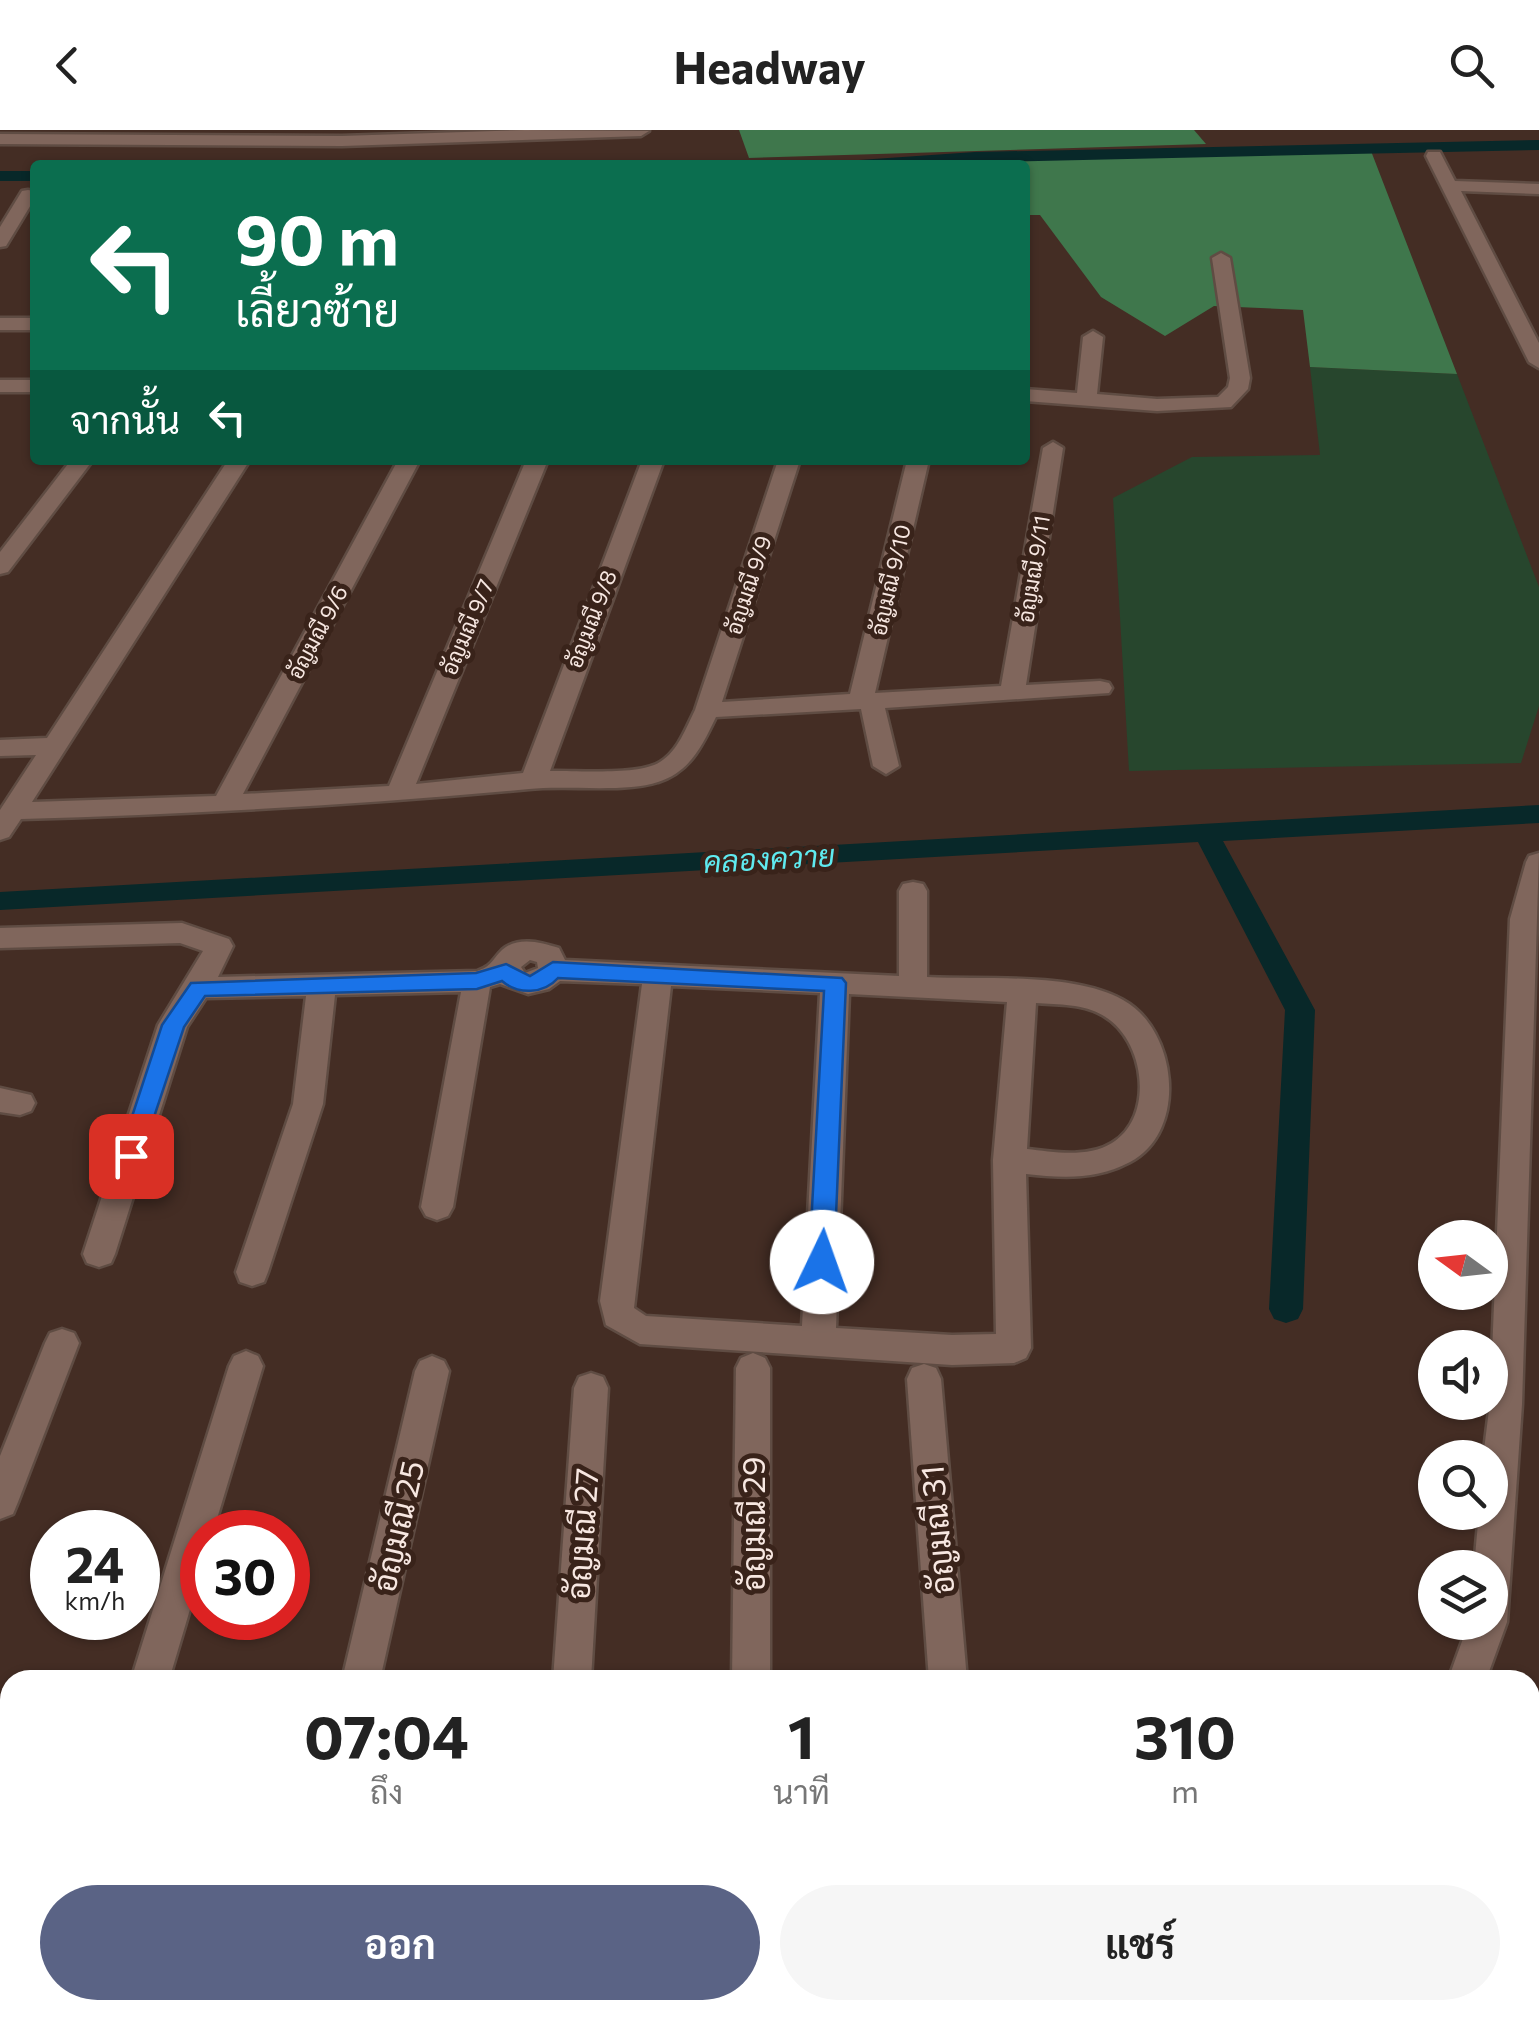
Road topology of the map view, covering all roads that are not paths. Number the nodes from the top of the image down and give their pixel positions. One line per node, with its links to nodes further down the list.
1 (641, 131): 2 (street)
2 (576, 132): 5 (street)
3 (97, 135): 4 (street); 7 (street)
4 (233, 135): 6 (street)
5 (457, 135): 6 (street)
6 (344, 136): 9 (street)
7 (0, 139)
8 (1434, 156): 10 (street)
9 (332, 160)
10 (1449, 186): 11 (street); 19 (street)
11 (1539, 189)
12 (28, 196): 13 (street)
13 (8, 217): 14 (street)
14 (0, 242)
15 (1221, 258): 23 (street)
16 (0, 324): 17 (street)
17 (30, 324)
18 (1093, 337): 23 (street)
19 (1539, 362)
20 (0, 386): 21 (street)
21 (30, 386)
22 (1030, 395): 23 (street)
23 (1086, 401)
24 (1053, 448): 34 (street, อัญมณี 9/11)
25 (78, 465): 32 (street)
26 (236, 465): 37 (street)
27 (406, 465): 42 (street, อัญมณี 9/6)
28 (535, 465): 41 (street, อัญมณี 9/7)
29 (651, 465): 40 (street, อัญมณี 9/8)
30 (787, 465): 36 (street, อัญมณี 9/9)
31 (917, 465): 35 (street, อัญมณี 9/10)
32 (0, 567)
33 (1100, 688): 34 (street)
34 (1014, 690): 35 (street)
35 (866, 700): 36 (street); 39 (street)
36 (706, 710): 40 (street, อัญมณี 9/9)
37 (55, 746): 38 (street); 43 (street)
38 (0, 748)
39 (886, 766)
40 (534, 780): 41 (street, อัญมณี 9/9)
41 (399, 794): 42 (street, อัญมณี 9/9)
42 (225, 804): 43 (street, อัญมณี 9/9)
43 (6, 821)
44 (1539, 862): 47 (street)
45 (913, 891): 52 (street)
46 (0, 938): 53 (street)
47 (1532, 955): 67 (street)
48 (658, 975): 49 (street); 50 (street); 59 (street)
49 (477, 981): 51 (street); 56 (street)
50 (835, 983): 52 (street); 59 (street)
51 (322, 986): 53 (street); 58 (street)
52 (913, 987): 54 (street)
53 (198, 988): 57 (street)
54 (1022, 992): 55 (street); 55 (street)
55 (1009, 1160): 59 (street)
56 (436, 1207)
57 (99, 1254)
58 (252, 1272)
59 (818, 1342)
60 (62, 1344): 66 (street)
61 (246, 1366): 69 (street)
62 (753, 1368): 72 (street, อัญมณี 29)
63 (432, 1371): 70 (street, อัญมณี 25)
64 (924, 1380): 73 (street, อัญมณี 31)
65 (590, 1388): 71 (street, อัญมณี 27)
66 (2, 1490)
67 (1494, 1550)
68 (1481, 1640): 74 (street)
69 (153, 1670)
70 (363, 1670)
71 (573, 1670)
72 (751, 1670)
73 (947, 1670)
74 (1471, 1670)

